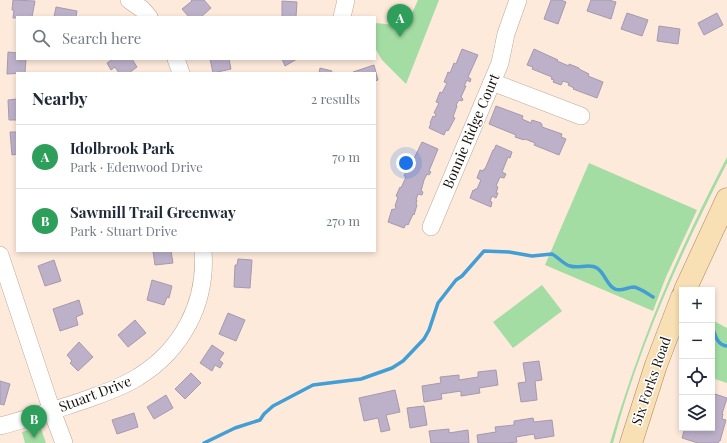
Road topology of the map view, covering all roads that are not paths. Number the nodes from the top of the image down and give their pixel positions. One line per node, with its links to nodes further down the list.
1 (346, 0): 3 (street)
2 (518, 0): 6 (street, Bonnie Ridge Court)
3 (342, 16)
4 (176, 60): 5 (street)
5 (181, 72)
6 (492, 82): 7 (street); 9 (street, Bonnie Ridge Court)
7 (580, 116)
8 (727, 199): 12 (main road)
9 (431, 227)
10 (203, 252): 14 (street, Stuart Drive)
11 (0, 255): 14 (street)
12 (686, 287)
13 (679, 305): 17 (main road, Six Forks Road)
14 (52, 411): 15 (street, Stuart Drive); 16 (street)
15 (0, 426)
16 (64, 443)
17 (631, 443)

